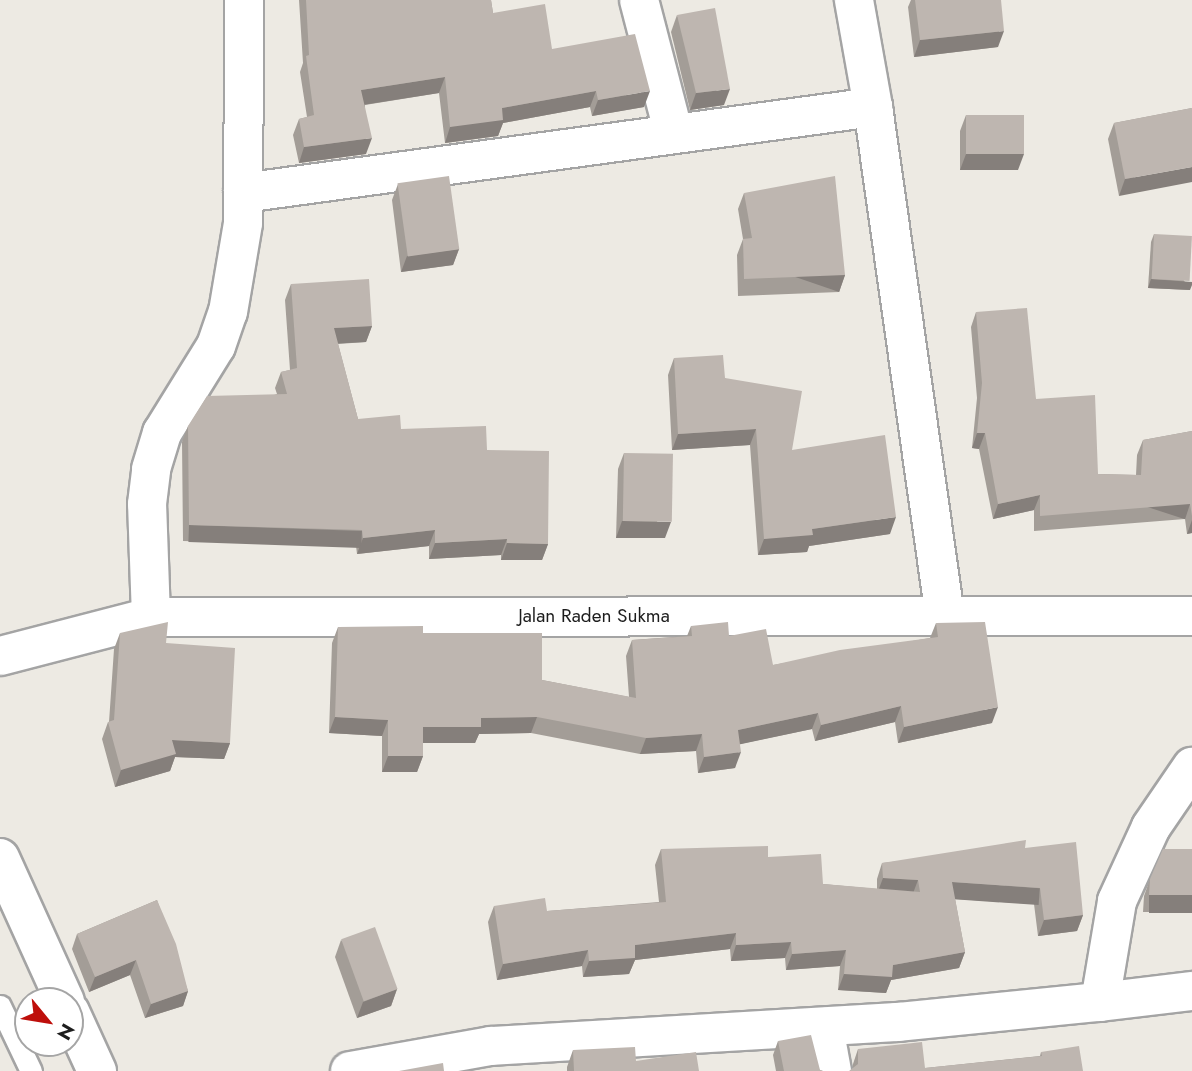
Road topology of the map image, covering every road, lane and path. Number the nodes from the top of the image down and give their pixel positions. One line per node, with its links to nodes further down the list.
1 (244, 0): 6 (street)
2 (639, 0): 5 (street)
3 (854, 0): 4 (street)
4 (873, 107): 5 (street); 7 (street)
5 (674, 134): 6 (street)
6 (243, 193): 9 (street)
7 (945, 616): 8 (street, Jalan Raden Sukma); 9 (street, Jalan Raden Sukma)
8 (1192, 616)
9 (151, 617): 10 (street, Jalan Raden Sukma)
10 (0, 656)
11 (1192, 766): 15 (street)
12 (0, 858): 13 (street)
13 (59, 987)
14 (1192, 991): 15 (street)
15 (1100, 1002): 17 (street)
16 (0, 1006): 19 (lane)
17 (824, 1027): 21 (street); 22 (street)
18 (84, 1043): 20 (street)
19 (31, 1071)
20 (97, 1071)
21 (350, 1071)
22 (832, 1071)

